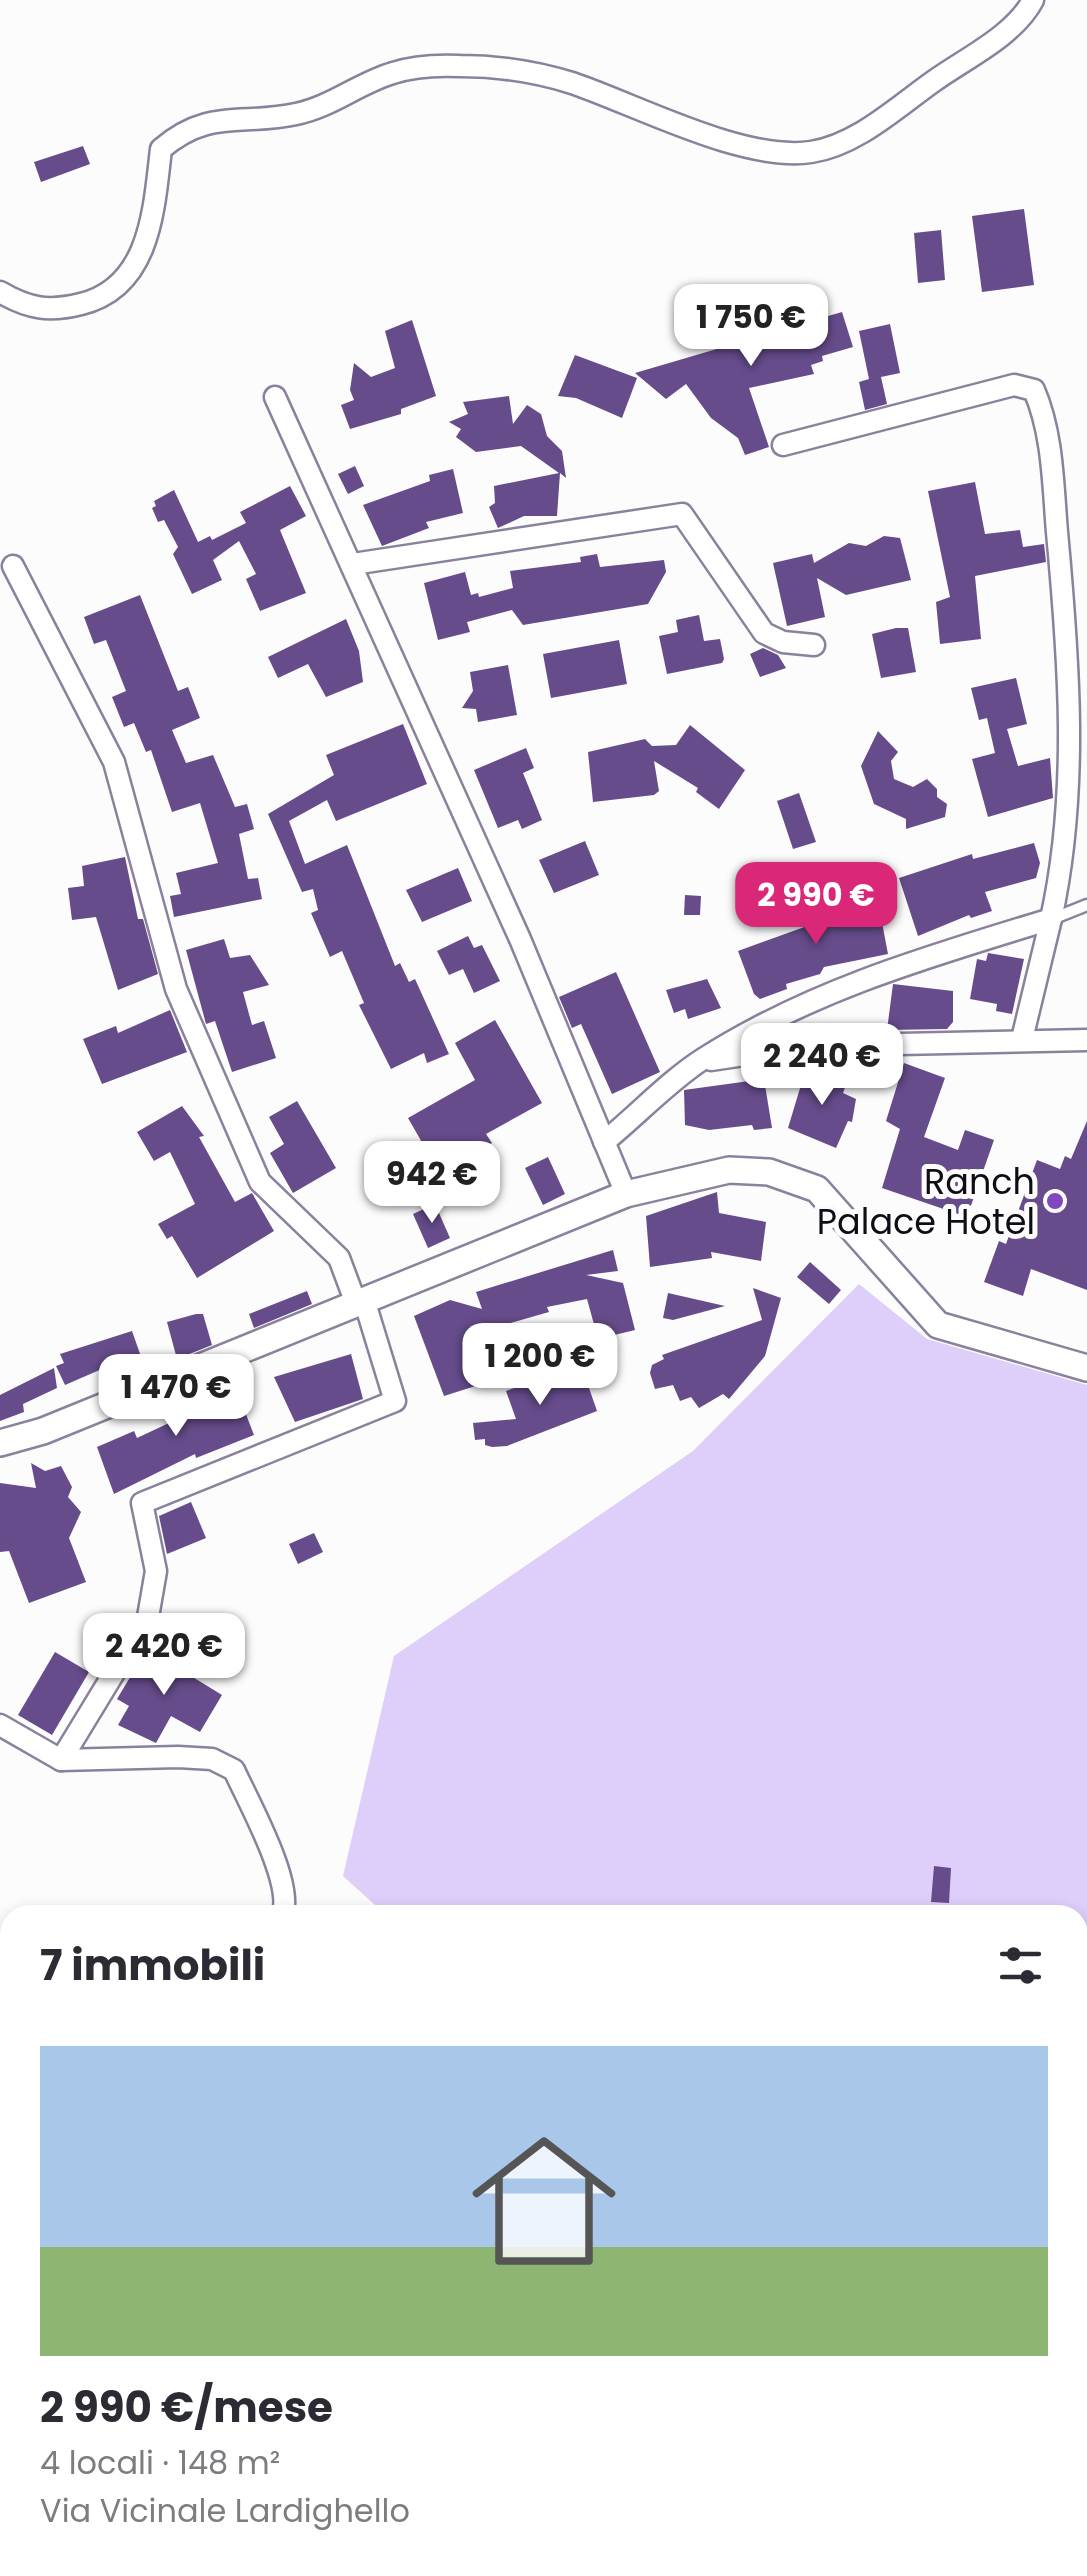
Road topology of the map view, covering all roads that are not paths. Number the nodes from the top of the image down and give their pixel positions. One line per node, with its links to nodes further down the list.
1 (1032, 0): 2 (street)
2 (0, 292)
3 (274, 397): 5 (street)
4 (783, 445): 9 (street)
5 (353, 564): 7 (street); 13 (street)
6 (13, 566): 15 (street)
7 (814, 645)
8 (1087, 906): 9 (lane)
9 (1051, 919): 10 (street); 12 (street)
10 (1022, 1040): 11 (street); 12 (street)
11 (1087, 1040)
12 (699, 1061): 13 (street)
13 (604, 1142): 14 (street)
14 (626, 1194): 15 (street); 16 (street)
15 (361, 1305): 17 (street); 19 (street)
16 (1087, 1368)
17 (0, 1443)
18 (0, 1724): 19 (street)
19 (61, 1760): 20 (street)
20 (286, 1905)

